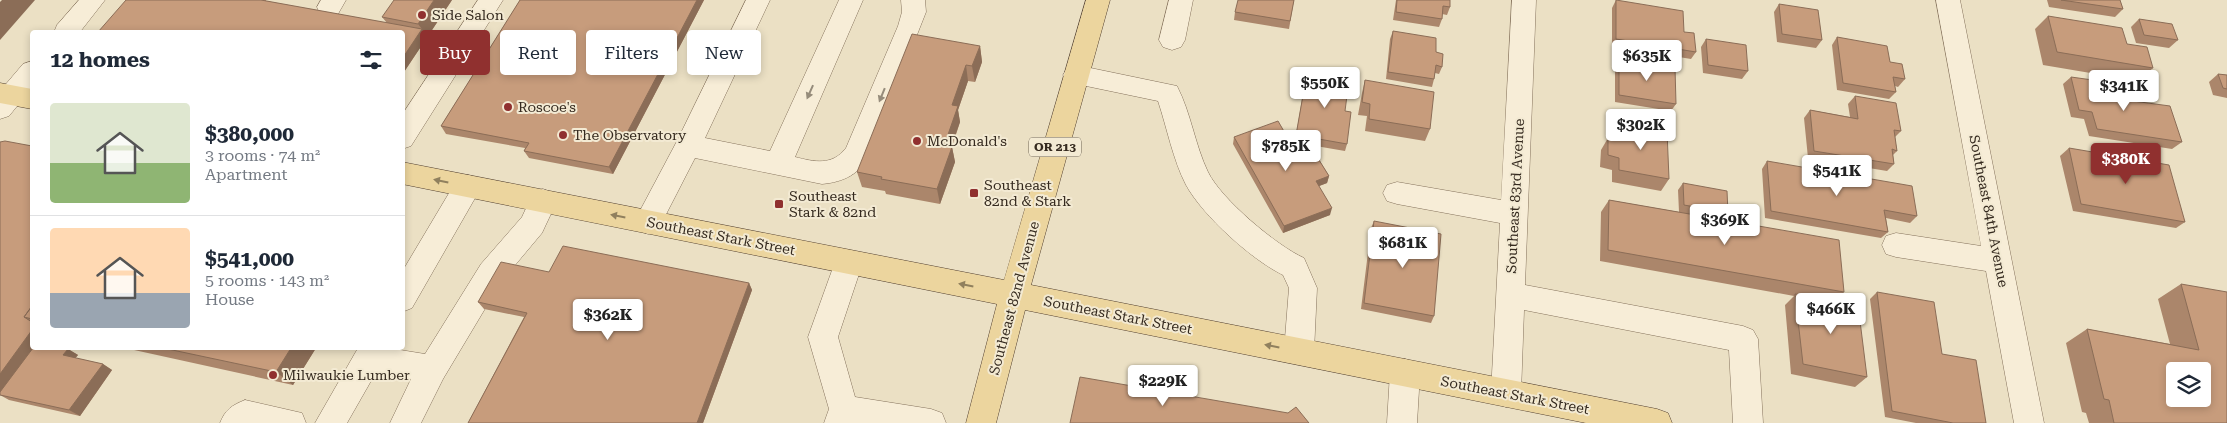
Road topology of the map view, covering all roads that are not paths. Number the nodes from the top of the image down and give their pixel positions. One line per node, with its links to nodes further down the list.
1 (93, 0): 10 (street)
2 (491, 0): 15 (street)
3 (758, 0): 16 (street)
4 (852, 0): 17 (street, one-way to 17)
5 (914, 0): 17 (street, one-way to 17)
6 (1098, 0): 13 (main road, Southeast 82nd Avenue / OR 213)
7 (1180, 0): 11 (street)
8 (1524, 0): 22 (street, Southeast 83rd Avenue)
9 (1948, 0): 25 (street, Southeast 84th Avenue)
10 (68, 30)
11 (1172, 40)
12 (30, 74): 14 (street)
13 (1076, 74): 28 (main road, Southeast 82nd Avenue / OR 213); 30 (street)
14 (11, 99)
15 (405, 133)
16 (688, 146): 17 (street); 23 (street)
17 (778, 164)
18 (405, 174): 19 (main road, Southeast Stark Street, one-way to 18)
19 (468, 186): 21 (main road, Southeast Stark Street); 27 (street)
20 (1397, 193): 22 (street)
21 (543, 201): 23 (main road, Southeast Stark Street, one-way to 21); 32 (street)
22 (1514, 214): 29 (street, Southeast 83rd Avenue)
23 (648, 222): 26 (main road, Southeast Stark Street)
24 (1896, 245): 25 (street)
25 (1998, 261): 45 (street, Southeast 84th Avenue)
26 (849, 262): 28 (main road, Southeast Stark Street, one-way to 26); 35 (street)
27 (405, 293)
28 (1014, 295): 30 (main road, Southeast Stark Street, one-way to 28); 41 (main road, Southeast 82nd Avenue / OR 213)
29 (1511, 295): 34 (street, Southeast 83rd Avenue); 44 (street)
30 (1300, 351): 33 (main road, Southeast Stark Street)
31 (370, 353): 32 (street); 38 (street)
32 (432, 369): 39 (street)
33 (1405, 373): 34 (main road, Southeast Stark Street); 42 (street)
34 (1506, 393): 43 (main road, Southeast Stark Street)
35 (842, 416): 40 (street)
36 (235, 423): 37 (street)
37 (292, 423)
38 (330, 423)
39 (405, 423)
40 (931, 423)
41 (981, 423)
42 (1402, 423)
43 (1657, 423)
44 (1748, 423)
45 (2029, 423)

